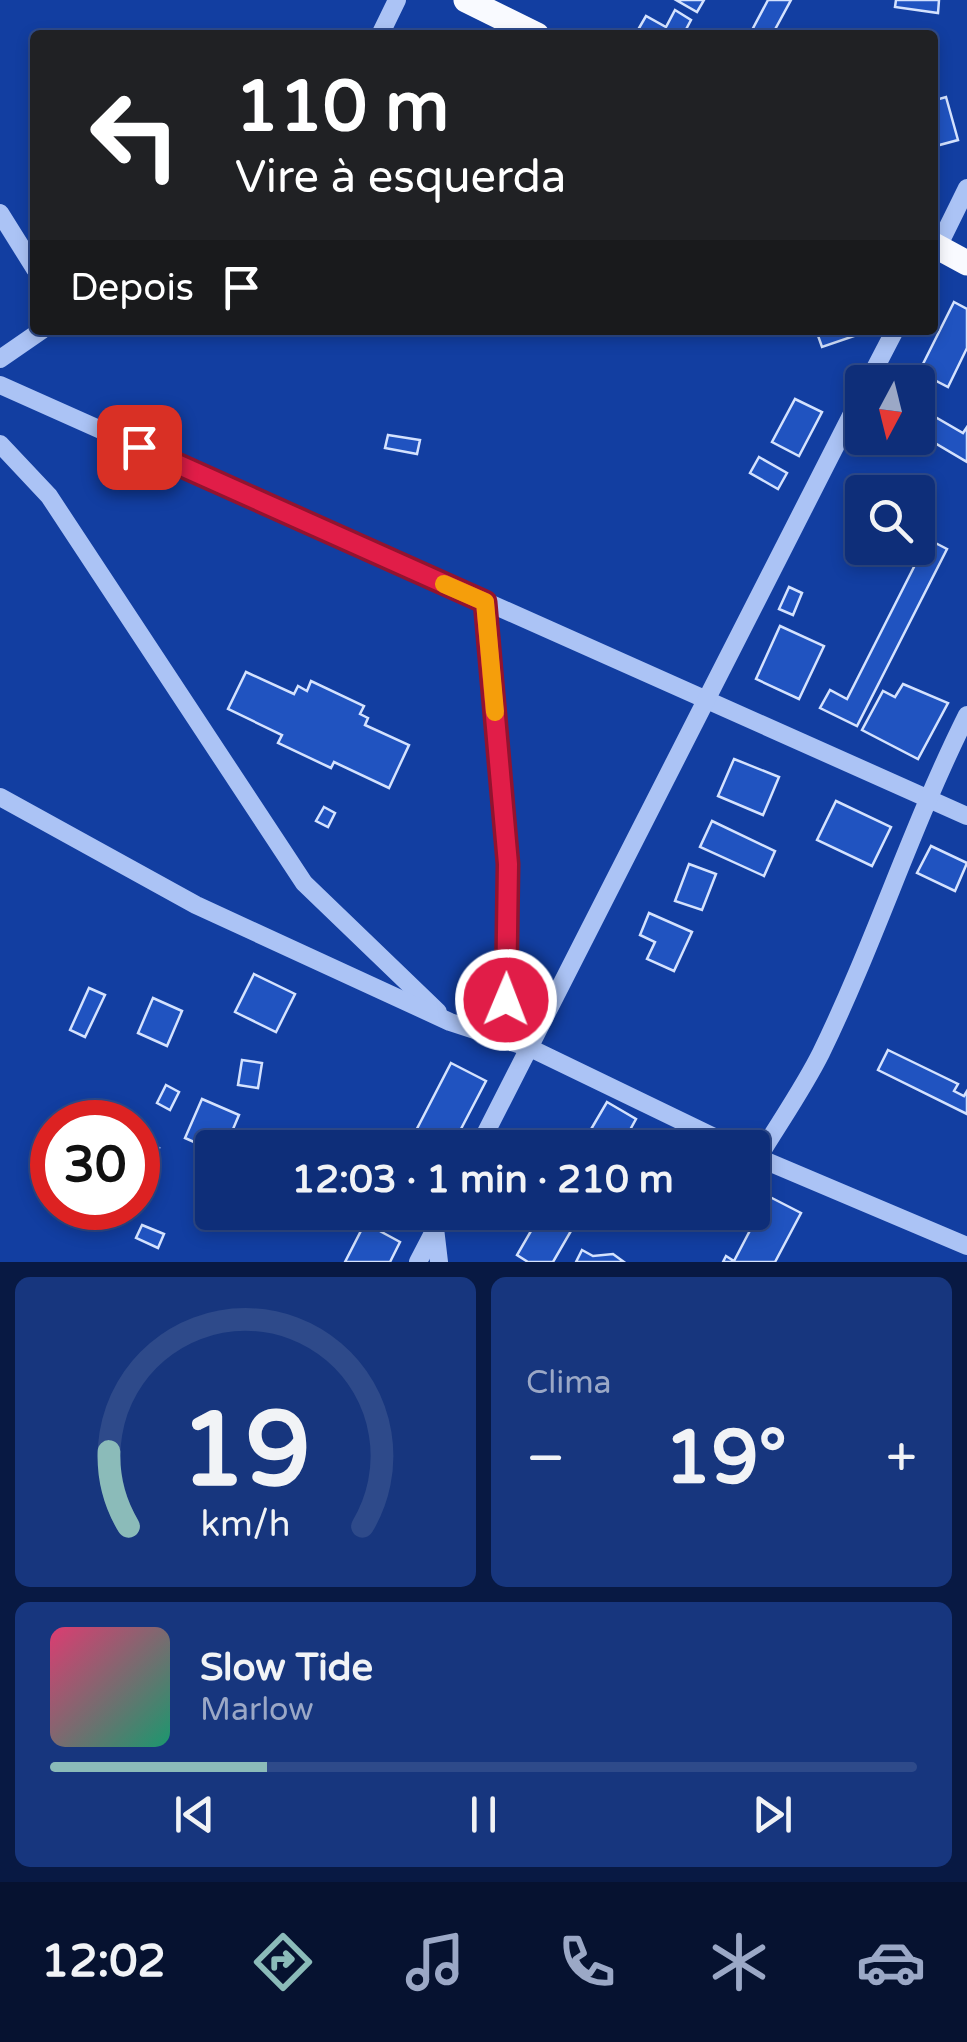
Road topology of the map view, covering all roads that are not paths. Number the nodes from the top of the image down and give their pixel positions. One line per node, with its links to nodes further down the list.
1 (397, 0): 3 (street)
2 (466, 0): 4 (main road)
3 (382, 30)
4 (527, 30)
5 (967, 188): 7 (street)
6 (0, 213): 9 (street)
7 (938, 242)
8 (938, 252): 10 (main road)
9 (30, 261)
10 (967, 263)
11 (33, 335): 13 (street)
12 (893, 335): 14 (street)
13 (0, 358)
14 (877, 365)
15 (0, 384): 18 (street)
16 (845, 427): 19 (street)
17 (0, 444): 24 (street)
18 (485, 602): 19 (street); 25 (street)
19 (708, 697): 22 (street); 25 (street)
20 (967, 715): 22 (street)
21 (0, 797): 24 (street)
22 (926, 797): 23 (street); 28 (street)
23 (967, 816)
24 (450, 1022): 25 (street)
25 (530, 1048): 26 (street); 27 (street)
26 (487, 1130)
27 (700, 1130)
28 (770, 1133)
29 (770, 1162): 32 (street)
30 (435, 1230): 33 (street)
31 (440, 1230): 34 (street)
32 (967, 1246)
33 (418, 1262)
34 (439, 1262)

